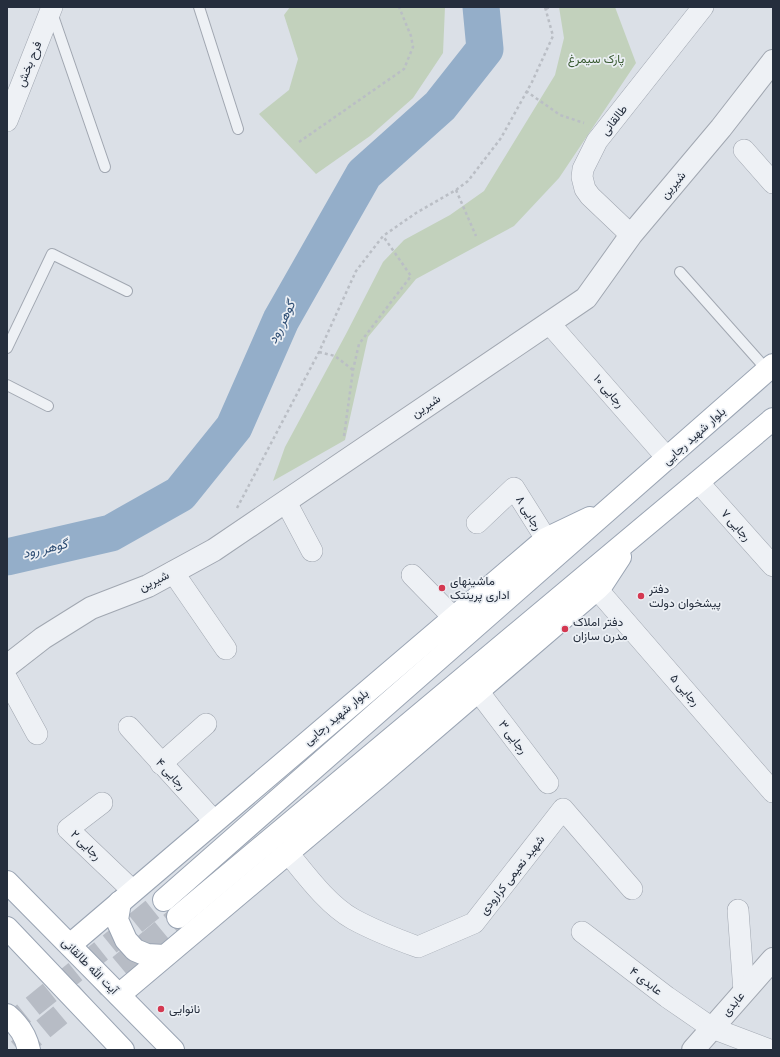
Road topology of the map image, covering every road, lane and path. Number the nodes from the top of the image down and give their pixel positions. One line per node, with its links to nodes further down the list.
1 (199, 7): 10 (lane)
2 (399, 7): 12 (path)
3 (550, 7): 6 (path)
4 (703, 7): 11 (street, طالقانی)
5 (51, 8): 9 (street, فرح بخش); 14 (lane)
6 (546, 8): 8 (path)
7 (773, 62): 17 (street, شیرین)
8 (526, 91): 11 (path); 16 (path)
9 (7, 121)
10 (238, 129)
11 (606, 130): 17 (street, طالقانی)
12 (299, 142)
13 (744, 150): 15 (street)
14 (105, 167)
15 (773, 183)
16 (456, 190): 18 (path); 19 (path)
17 (631, 235): 22 (street, شیرین)
18 (383, 236): 24 (path); 26 (path)
19 (476, 236)
20 (680, 272): 25 (lane)
21 (127, 291): 23 (lane)
22 (549, 323): 30 (street, رجایی ۱۰); 31 (street, شیرین)
23 (7, 348)
24 (319, 352): 26 (path); 35 (path)
25 (770, 368): 30 (main road, بلوار شهید رجایی)
26 (353, 370): 31 (path)
27 (7, 385): 28 (lane)
28 (48, 406)
29 (771, 423): 32 (main road)
30 (668, 459): 34 (main road, بلوار شهید رجایی)
31 (340, 465): 33 (street, شیرین)
32 (698, 483): 38 (main road); 40 (street, رجایی ۷)
33 (286, 502): 39 (street); 41 (street, شیرین)
34 (614, 506): 37 (main road, بلوار شهید رجایی); 61 (main road, بلوار شهید رجایی)
35 (235, 511)
36 (477, 523): 37 (street, رجایی ۸)
37 (546, 539): 44 (main road, بلوار شهید رجایی)
38 (630, 540): 43 (main road); 63 (main road)
39 (312, 551)
40 (773, 566)
41 (173, 572): 45 (street); 46 (street, شیرین)
42 (412, 575): 44 (street)
43 (597, 589): 48 (main road); 54 (street, رجایی ۵)
44 (454, 618): 56 (main road, بلوار شهید رجایی)
45 (226, 649)
46 (7, 666)
47 (7, 679): 51 (street)
48 (478, 691): 53 (street, رجایی ۳); 57 (main road)
49 (206, 724): 52 (street)
50 (129, 727): 52 (street, رجایی ۴)
51 (37, 734)
52 (161, 764): 56 (street, رجایی ۴)
53 (548, 783)
54 (773, 792)
55 (102, 803): 60 (street, رجایی ۲)
56 (214, 821): 60 (main road, بلوار شهید رجایی)
57 (288, 853): 59 (street, شهید نعیمی کرارودی); 67 (main road)
58 (7, 882): 66 (main road, آیت الله طالقانی)
59 (632, 889)
60 (127, 896): 66 (main road, بلوار شهید رجایی); 67 (main road)
61 (164, 900)
62 (738, 910): 69 (street)
63 (178, 917)
64 (7, 928): 74 (main road)
65 (582, 932): 72 (street, عابدی ۴)
66 (70, 945): 70 (main road, آیت الله طالقانی)
67 (164, 956): 70 (main road)
68 (773, 959): 69 (street, عابدی)
69 (744, 992): 72 (street, عابدی)
70 (119, 995): 75 (main road, آیت الله طالقانی)
71 (7, 1015): 73 (main road)
72 (712, 1028): 76 (street, عابدی); 77 (street, عابدی ۴)
73 (29, 1050)
74 (123, 1050)
75 (173, 1050)
76 (693, 1050)
77 (770, 1050)

